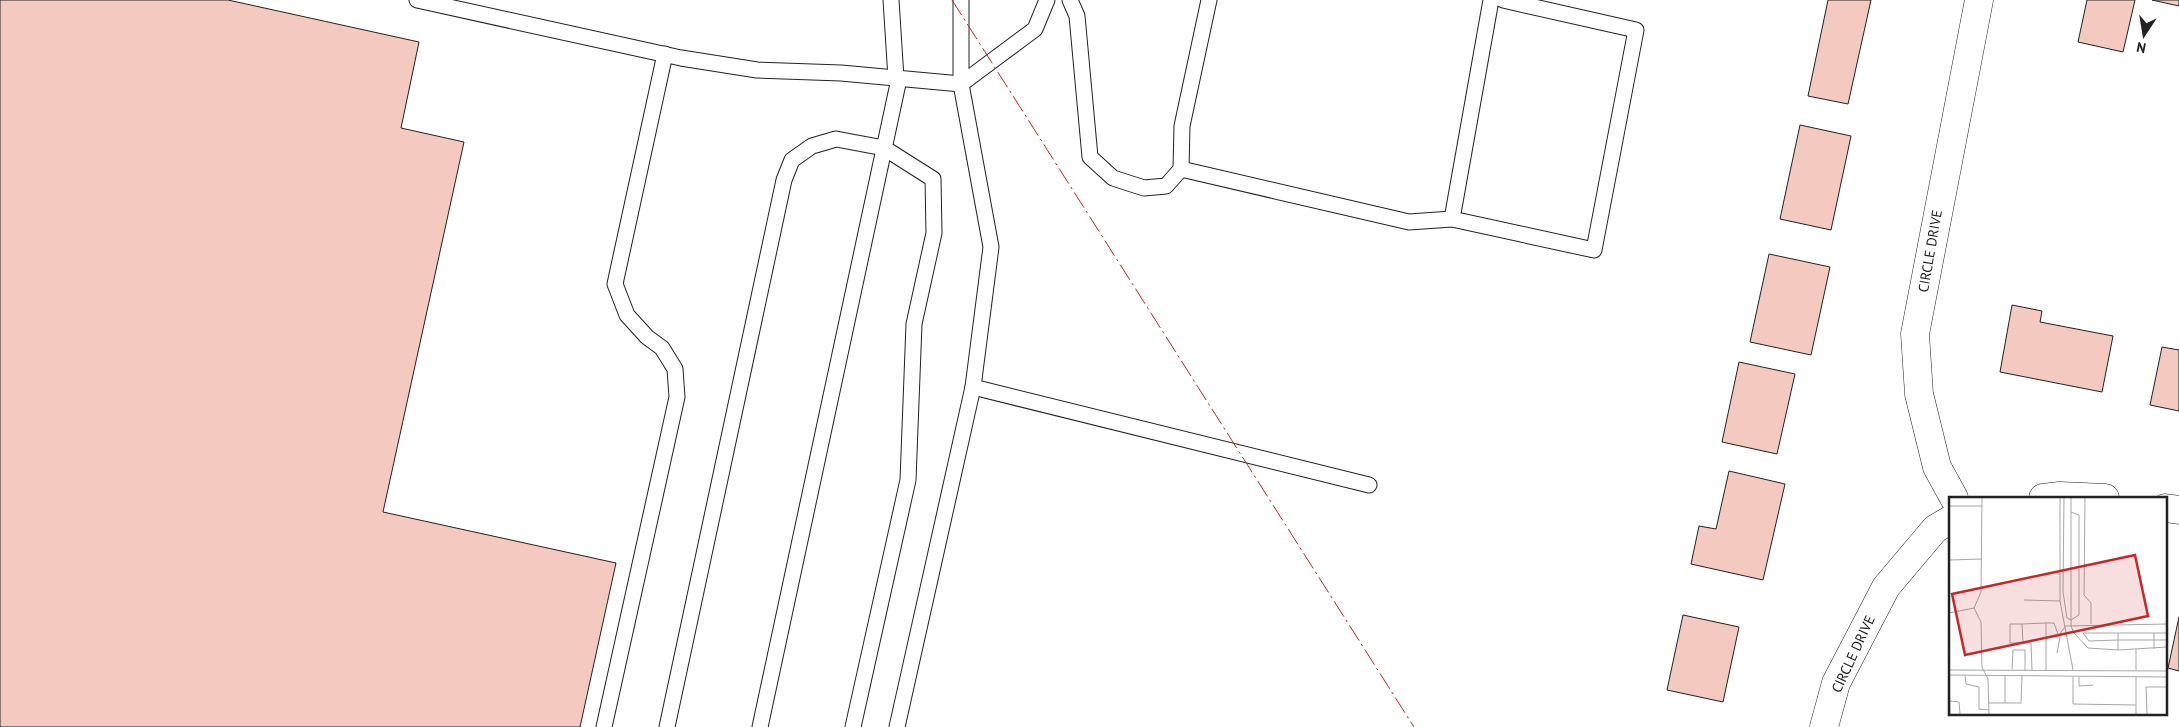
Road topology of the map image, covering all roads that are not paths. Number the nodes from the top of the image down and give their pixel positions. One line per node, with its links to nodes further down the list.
1 (417, 0): 10 (lane)
2 (891, 0): 11 (lane)
3 (961, 0): 12 (lane)
4 (1047, 0): 12 (lane)
5 (1070, 0): 14 (lane)
6 (1209, 0): 14 (lane)
7 (1491, 0): 15 (lane)
8 (1503, 0): 15 (lane)
9 (1979, 0): 18 (street, CIRCLE DRIVE)
10 (665, 54): 11 (lane); 24 (lane)
11 (897, 79): 12 (lane); 13 (lane)
12 (961, 84): 16 (lane)
13 (884, 148): 25 (lane); 26 (lane); 27 (lane)
14 (1181, 168): 15 (lane)
15 (1452, 219)
16 (973, 387): 17 (lane); 28 (lane)
17 (1369, 485)
18 (1953, 497)
19 (2052, 497): 20 (street)
20 (2082, 497)
21 (2166, 508): 22 (street)
22 (2179, 510)
23 (1949, 521): 29 (street, CIRCLE DRIVE)
24 (604, 727)
25 (667, 727)
26 (760, 727)
27 (853, 727)
28 (897, 727)
29 (1824, 727)

